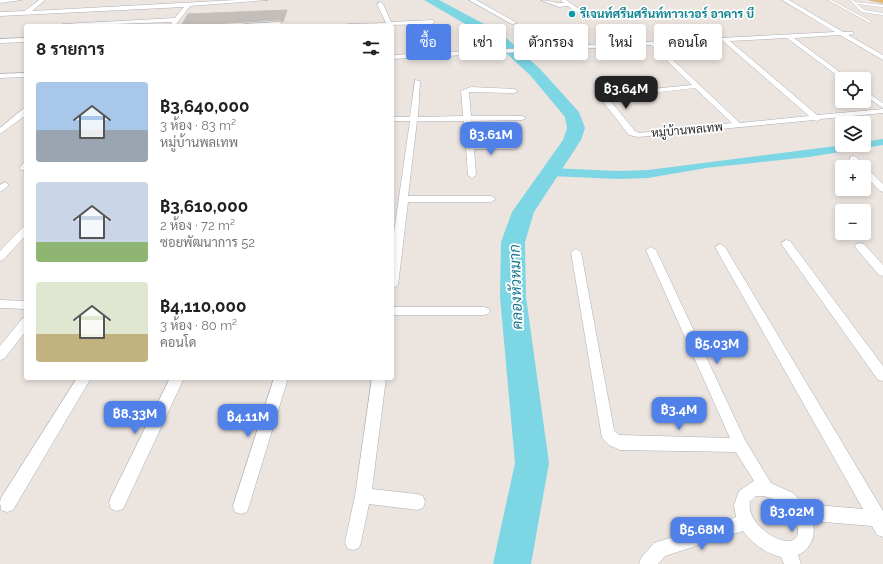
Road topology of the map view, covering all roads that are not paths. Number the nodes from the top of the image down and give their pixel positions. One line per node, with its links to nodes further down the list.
1 (19, 0): 15 (street)
2 (42, 0): 27 (street)
3 (114, 0): 24 (street)
4 (151, 0): 23 (street)
5 (261, 0): 6 (street); 16 (street)
6 (265, 0)
7 (472, 0): 8 (street); 34 (street)
8 (477, 0)
9 (544, 0): 21 (street)
10 (563, 0): 21 (street)
11 (785, 0): 39 (street)
12 (795, 0): 38 (street)
13 (829, 0): 33 (lane)
14 (851, 0): 19 (lane)
15 (0, 1)
16 (222, 1): 17 (street)
17 (186, 2): 23 (street)
18 (880, 2): 19 (lane)
19 (854, 3): 29 (lane)
20 (380, 4): 37 (street)
21 (569, 4): 30 (street)
22 (71, 5): 25 (street)
23 (147, 5): 24 (street)
24 (107, 8): 25 (street)
25 (66, 10): 27 (street)
26 (185, 10): 26 (street); 31 (street)
27 (26, 13): 28 (street)
28 (0, 14)
29 (883, 14)
30 (586, 16)
31 (176, 20): 35 (street); 36 (street)
32 (432, 22): 37 (street)
33 (871, 22)
34 (514, 23)
35 (101, 24)
36 (173, 24)
37 (389, 24)
38 (851, 33): 39 (street); 45 (street)
39 (842, 34): 40 (street); 47 (street)
40 (789, 37): 42 (street); 48 (street)
41 (24, 40): 43 (street)
42 (725, 40): 44 (street); 64 (street)
43 (0, 41)
44 (653, 44): 46 (street); 52 (street)
45 (883, 52)
46 (394, 57)
47 (883, 58)
48 (836, 72)
49 (24, 75): 50 (street)
50 (0, 76)
51 (417, 81): 58 (street)
52 (697, 86): 66 (street); 66 (street, หมู่บ้านพลเทพ)
53 (514, 91): 59 (street)
54 (871, 97): 55 (street)
55 (883, 106)
56 (883, 111): 64 (street, หมู่บ้านพลเทพ)
57 (24, 113): 62 (street)
58 (414, 118): 59 (street); 63 (street); 73 (street)
59 (467, 118): 60 (street); 68 (street)
60 (522, 118)
61 (0, 119): 62 (street)
62 (16, 119): 65 (street); 67 (street)
63 (394, 119)
64 (817, 119): 66 (street, หมู่บ้านพลเทพ)
65 (24, 120)
66 (739, 126)
67 (0, 132)
68 (469, 146): 69 (street); 70 (street)
69 (514, 147)
70 (472, 175)
71 (871, 177): 72 (street)
72 (883, 188)
73 (404, 199): 74 (street); 82 (street)
74 (491, 199)
75 (24, 231): 81 (street)
76 (786, 243): 90 (street)
77 (860, 246): 83 (street)
78 (720, 247): 104 (street)
79 (651, 250): 95 (street)
80 (576, 252): 95 (street)
81 (0, 257)
82 (394, 271)
83 (883, 272)
84 (0, 304): 85 (street)
85 (24, 305)
86 (394, 311): 87 (street)
87 (484, 311)
88 (24, 325): 89 (street)
89 (0, 355)
90 (883, 376)
91 (83, 380): 100 (street)
92 (176, 380): 99 (street)
93 (280, 380): 101 (street)
94 (379, 380): 97 (street)
95 (740, 445): 96 (street)
96 (766, 488): 102 (street); 103 (street)
97 (363, 496): 98 (street); 105 (street)
98 (417, 502)
99 (117, 503)
100 (7, 504)
101 (241, 506)
102 (801, 512): 104 (street); 106 (street)
103 (746, 522): 106 (street); 107 (street)
104 (881, 522)
105 (353, 542)
106 (790, 557)
107 (647, 564)

